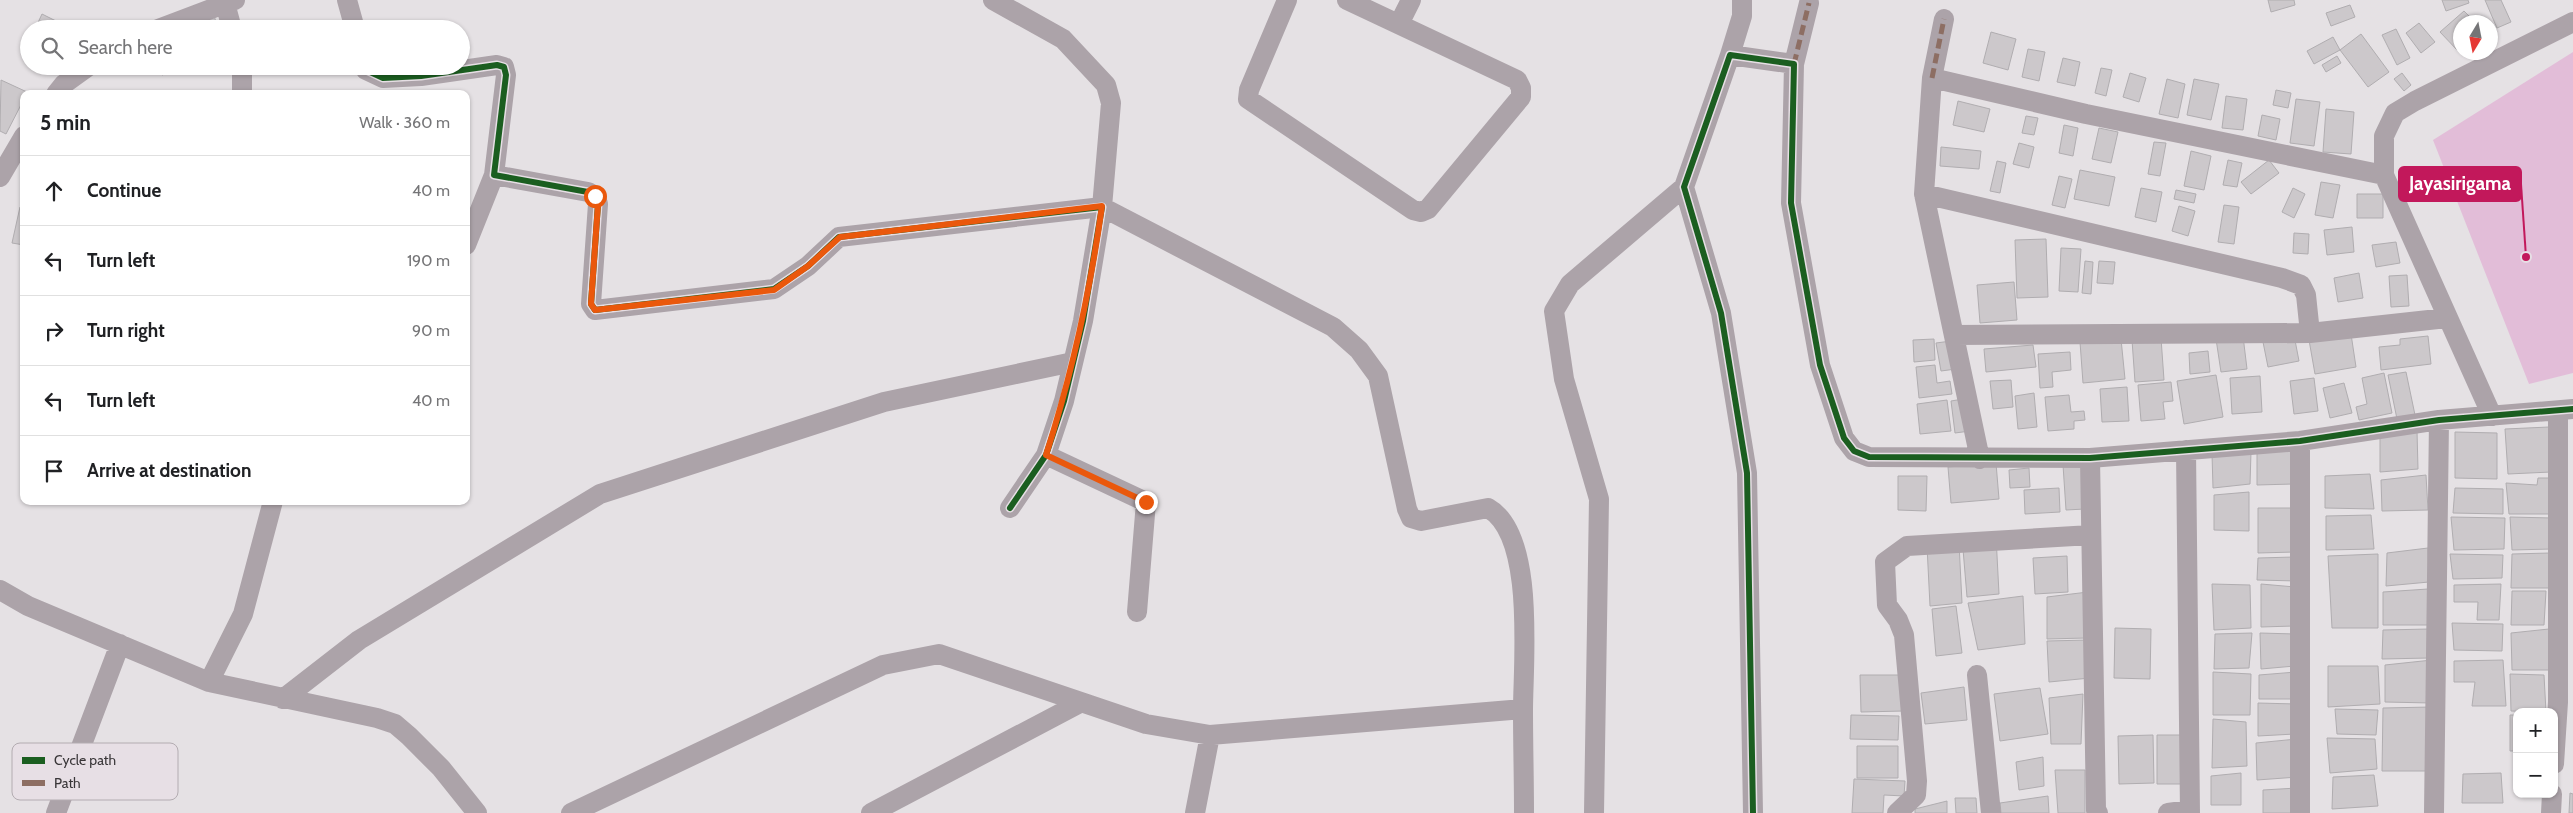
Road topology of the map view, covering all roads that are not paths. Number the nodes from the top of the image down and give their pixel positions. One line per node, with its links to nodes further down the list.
1 (347, 0): 12 (street)
2 (993, 0): 31 (street)
3 (1287, 0): 14 (street)
4 (1347, 0): 14 (street)
5 (1411, 0): 14 (street)
6 (1742, 0): 15 (street)
7 (230, 2): 10 (street); 11 (street)
8 (1809, 3): 16 (street)
9 (1944, 19): 22 (street)
10 (182, 20)
11 (231, 20)
12 (353, 20)
13 (2573, 22): 27 (street)
14 (1398, 24)
15 (1730, 54): 16 (street); 29 (street)
16 (1794, 64): 44 (street)
17 (470, 69): 26 (street)
18 (76, 75): 23 (street)
19 (242, 75): 24 (street)
20 (377, 75): 21 (street)
21 (428, 75)
22 (1932, 78): 27 (street); 30 (street)
23 (59, 90)
24 (242, 90)
25 (20, 143): 28 (street)
26 (494, 175): 31 (street); 32 (street)
27 (2384, 175): 33 (street)
28 (0, 177)
29 (1684, 187): 68 (street); 69 (street)
30 (1924, 194): 34 (street); 35 (street)
31 (1102, 206): 36 (street); 55 (street)
32 (470, 235)
33 (2447, 318): 34 (street); 38 (street)
34 (2310, 333): 35 (street)
35 (1954, 335): 44 (street)
36 (1073, 362): 42 (street); 53 (street)
37 (2566, 410): 38 (street); 58 (street)
38 (2492, 416): 39 (street)
39 (2439, 420): 40 (street); 75 (street)
40 (2300, 441): 41 (street); 74 (street)
41 (2186, 450): 43 (street); 61 (street)
42 (1046, 455): 46 (street); 49 (street)
43 (2090, 458): 44 (street); 47 (street)
44 (1980, 459)
45 (272, 505): 52 (street)
46 (1010, 508)
47 (2091, 535): 70 (street); 72 (street)
48 (0, 590): 50 (street)
49 (1137, 612)
50 (120, 644): 52 (street); 57 (street)
51 (1977, 675): 71 (street)
52 (208, 682): 53 (street)
53 (283, 699): 63 (street)
54 (1080, 703): 56 (street); 64 (street); 65 (street)
55 (1523, 709): 56 (street); 67 (street)
56 (1210, 735): 66 (street)
57 (83, 743)
58 (2555, 753)
59 (2552, 798): 76 (street)
60 (61, 800): 62 (street)
61 (2190, 812): 73 (street)
62 (56, 813)
63 (477, 813)
64 (571, 813)
65 (871, 813)
66 (1195, 813)
67 (1524, 813)
68 (1594, 813)
69 (1753, 813)
70 (1897, 813)
71 (1991, 813)
72 (2098, 813)
73 (2168, 813)
74 (2300, 813)
75 (2434, 813)
76 (2551, 813)

